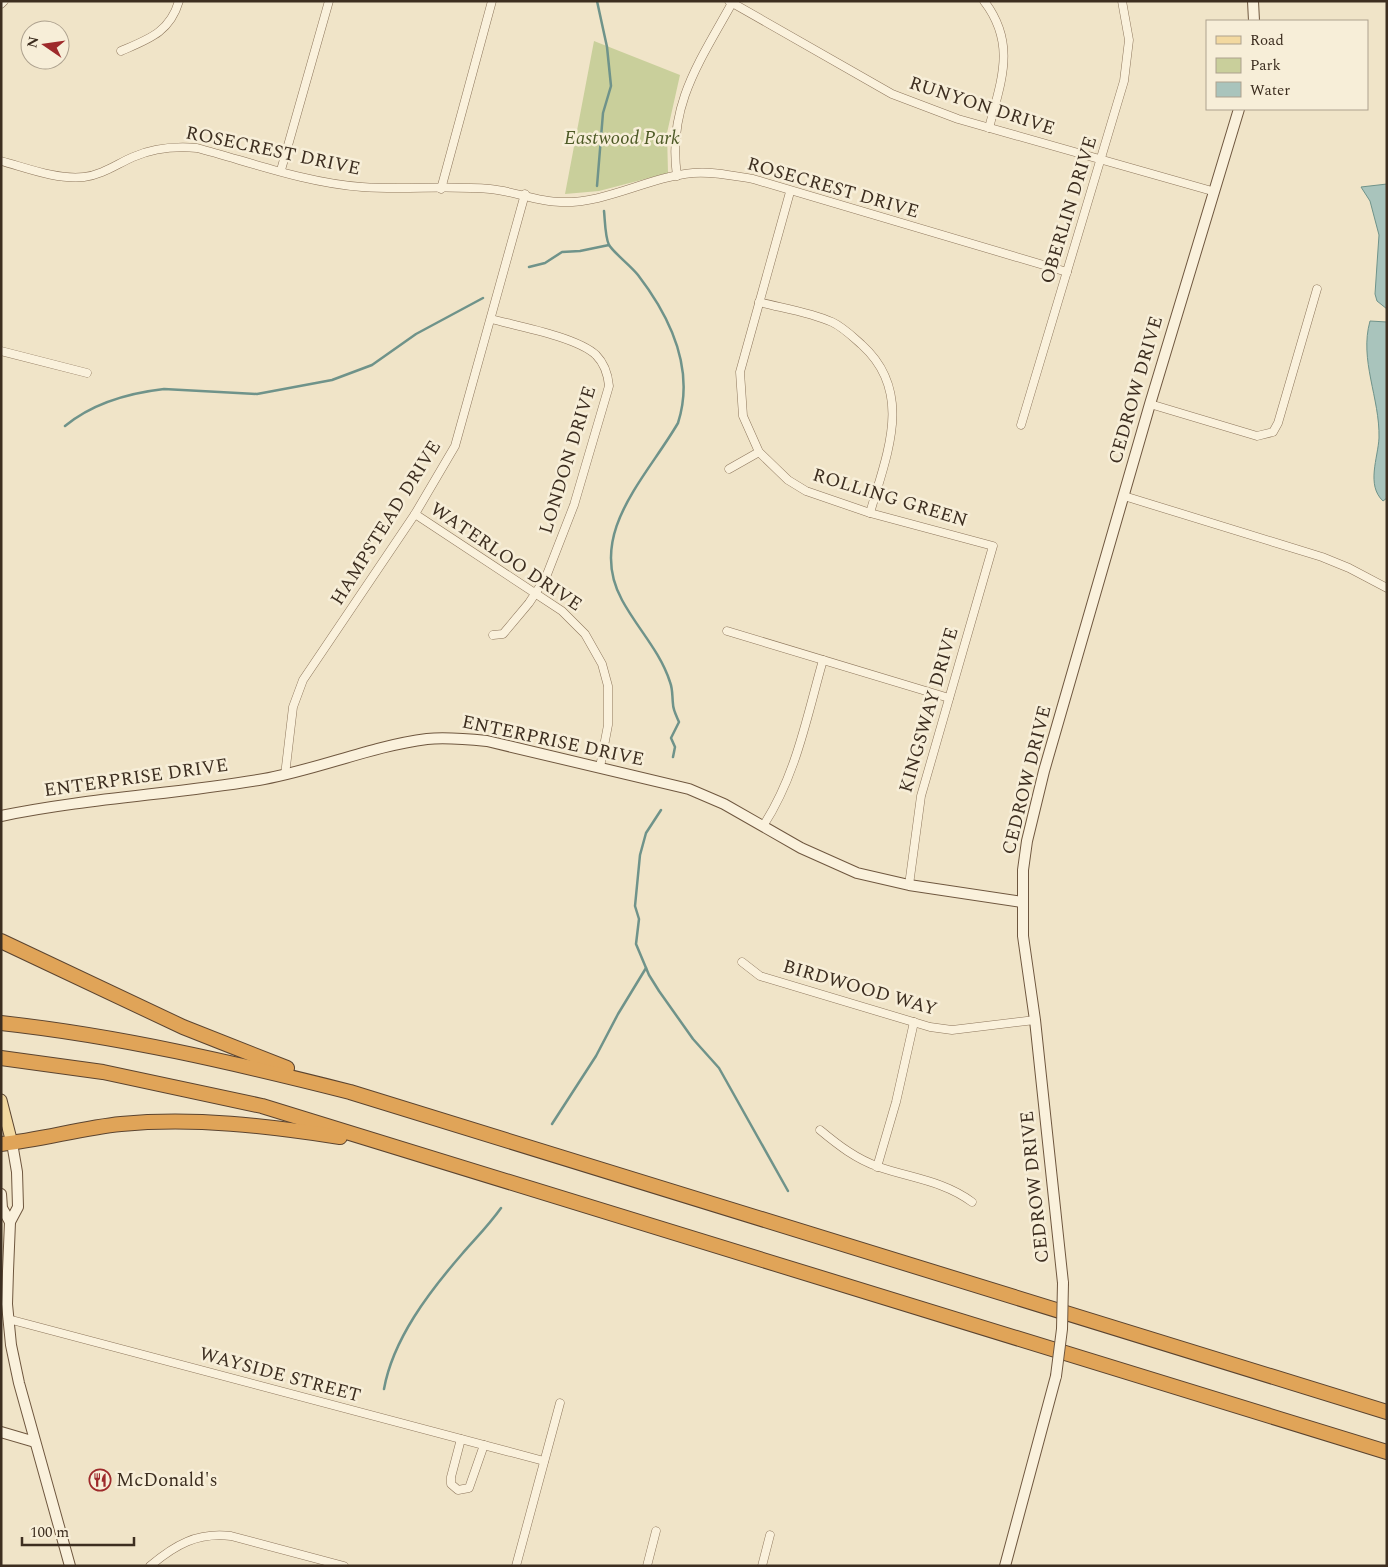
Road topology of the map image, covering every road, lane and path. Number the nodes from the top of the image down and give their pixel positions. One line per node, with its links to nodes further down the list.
1 (4, 1): 9 (street)
2 (179, 1): 11 (street)
3 (329, 1): 16 (street)
4 (492, 1): 18 (street)
5 (984, 1): 13 (street)
6 (1122, 1): 14 (street, OBERLIN DRIVE)
7 (1252, 1): 10 (street)
8 (731, 2): 13 (street, RUNYON DRIVE); 17 (street)
9 (1, 4)
10 (1254, 20)
11 (121, 51)
12 (1239, 110): 19 (street, CEDROW DRIVE)
13 (989, 128): 14 (street, RUNYON DRIVE)
14 (1101, 160): 19 (street, RUNYON DRIVE); 22 (street, OBERLIN DRIVE)
15 (1, 162): 16 (street, ROSECREST DRIVE)
16 (281, 170): 18 (street, ROSECREST DRIVE)
17 (677, 176): 20 (street, ROSECREST DRIVE); 21 (street, ROSECREST DRIVE)
18 (441, 189): 21 (street, ROSECREST DRIVE)
19 (1212, 191): 28 (street, CEDROW DRIVE)
20 (790, 192): 22 (street, ROSECREST DRIVE); 24 (street, ROLLING GREEN)
21 (525, 194): 25 (street, HAMPSTEAD DRIVE)
22 (1067, 272): 29 (street, OBERLIN DRIVE)
23 (1317, 289): 28 (street)
24 (758, 302): 30 (street, ROLLING GREEN); 33 (street)
25 (491, 319): 34 (street, HAMPSTEAD DRIVE); 37 (street, LONDON DRIVE)
26 (1, 351): 27 (street)
27 (87, 373)
28 (1150, 404): 32 (street, CEDROW DRIVE)
29 (1021, 424)
30 (759, 452): 31 (street); 33 (street, ROLLING GREEN)
31 (728, 469)
32 (1124, 496): 36 (street); 47 (street, CEDROW DRIVE)
33 (870, 513): 35 (street, ROLLING GREEN)
34 (415, 514): 37 (street, WATERLOO DRIVE); 43 (street, HAMPSTEAD DRIVE)
35 (994, 546): 41 (street, KINGSWAY DRIVE)
36 (1387, 588)
37 (535, 594): 39 (street, LONDON DRIVE); 42 (street, WATERLOO DRIVE)
38 (727, 631): 40 (street)
39 (493, 635)
40 (823, 660): 41 (street); 45 (street)
41 (949, 698): 46 (street, KINGSWAY DRIVE)
42 (600, 767): 43 (street, ENTERPRISE DRIVE); 45 (street, ENTERPRISE DRIVE)
43 (285, 774): 44 (street, ENTERPRISE DRIVE)
44 (1, 816)
45 (763, 826): 46 (street, ENTERPRISE DRIVE)
46 (909, 885): 47 (street, ENTERPRISE DRIVE)
47 (1022, 902): 50 (street, CEDROW DRIVE)
48 (1, 941): 54 (highway)
49 (742, 962): 51 (street, BIRDWOOD WAY)
50 (1035, 1020): 51 (street, BIRDWOOD WAY); 80 (street, CEDROW DRIVE, bridge)
51 (914, 1022): 59 (street)
52 (1, 1023): 54 (highway)
53 (1, 1058): 57 (highway)
54 (350, 1092): 65 (highway)
55 (1, 1100): 58 (main road)
56 (820, 1130): 59 (street)
57 (378, 1143): 58 (highway); 70 (highway)
58 (7, 1144): 62 (street)
59 (877, 1166): 61 (street)
60 (1, 1194): 62 (street)
61 (972, 1202)
62 (10, 1222): 63 (street)
63 (8, 1319): 67 (street, WAYSIDE STREET); 68 (street)
64 (560, 1404): 71 (street)
65 (1387, 1412)
66 (1, 1432): 68 (street)
67 (461, 1439): 69 (street, WAYSIDE STREET); 69 (street)
68 (36, 1442): 74 (street)
69 (484, 1446): 71 (street, WAYSIDE STREET)
70 (1387, 1452)
71 (544, 1461): 77 (street)
72 (656, 1530): 78 (street)
73 (770, 1535): 79 (street)
74 (70, 1566)
75 (150, 1566): 76 (street)
76 (344, 1566)
77 (516, 1566)
78 (647, 1566)
79 (762, 1566)
80 (1005, 1566)

